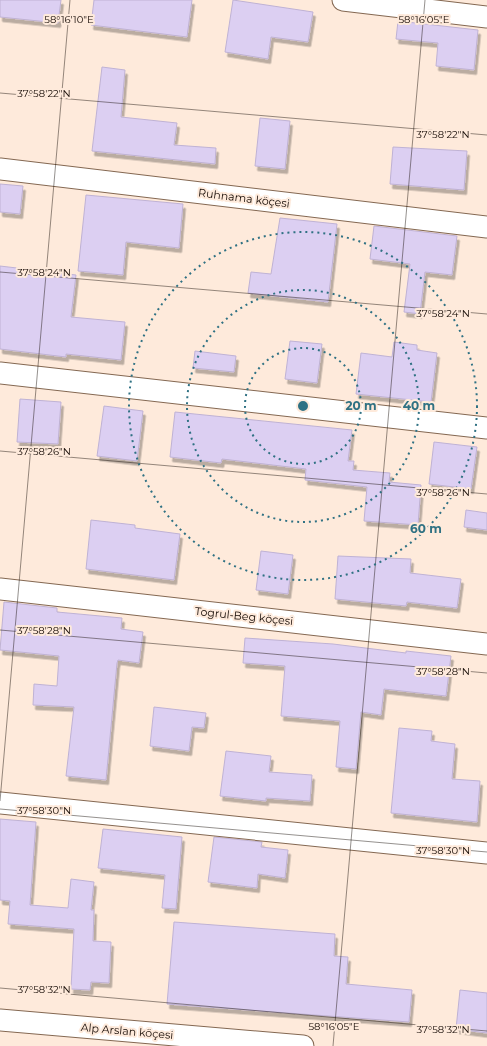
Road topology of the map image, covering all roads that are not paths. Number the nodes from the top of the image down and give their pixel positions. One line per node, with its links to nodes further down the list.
1 (343, 0): 2 (street)
2 (487, 17)
3 (0, 169): 4 (street, Ruhnama köçesi)
4 (487, 227)
5 (0, 374): 6 (street)
6 (487, 428)
7 (0, 588): 8 (street, Togrul-Beg köçesi)
8 (487, 644)
9 (0, 803): 10 (street)
10 (487, 854)
11 (0, 1020): 12 (street, Alp Arslan köçesi)
12 (303, 1046)

